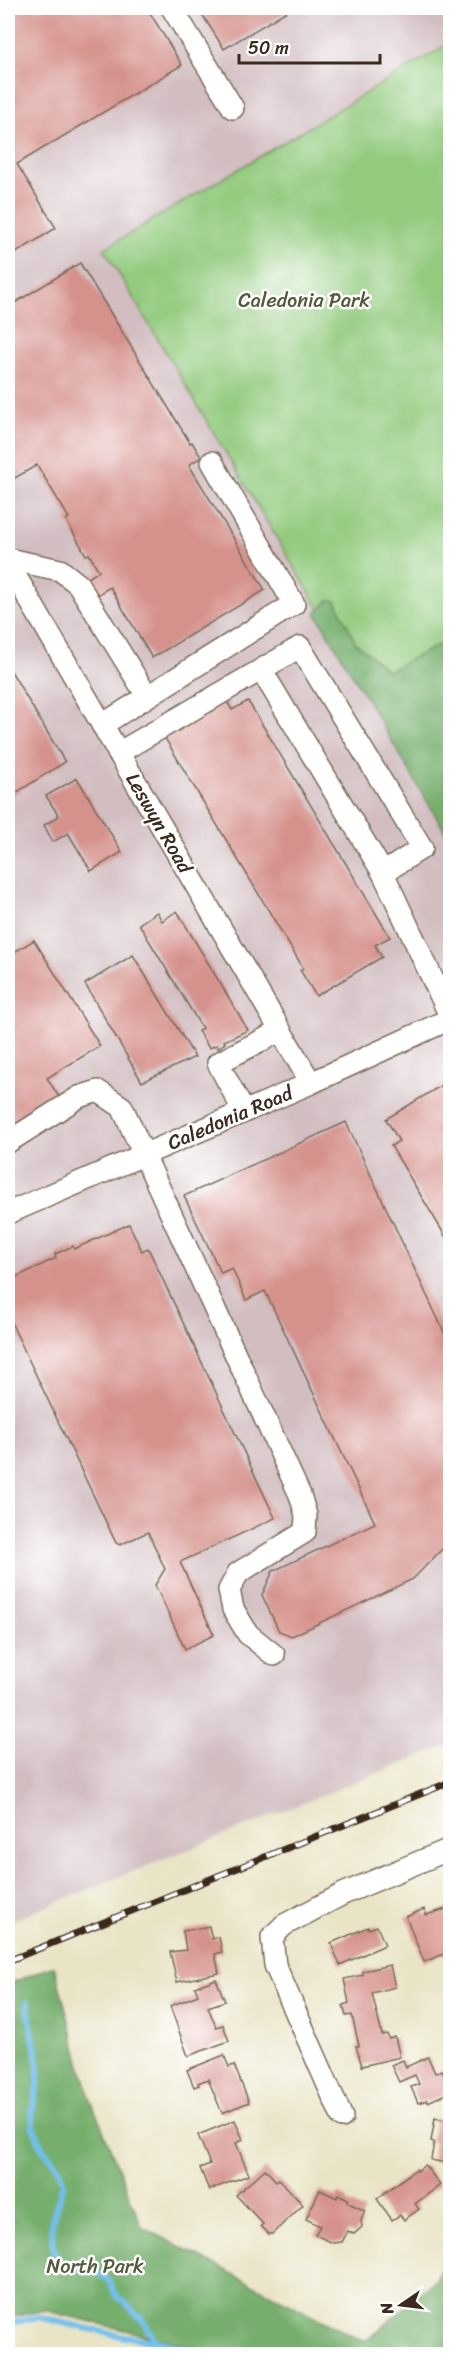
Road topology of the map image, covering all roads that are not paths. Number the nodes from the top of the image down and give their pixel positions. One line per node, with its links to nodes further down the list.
1 (172, 8): 2 (street)
2 (233, 108)
3 (212, 462): 7 (street)
4 (8, 559): 7 (street)
5 (8, 563): 8 (street, Leswyn Road)
6 (262, 671): 9 (street); 10 (street); 10 (street)
7 (147, 696): 8 (street)
8 (102, 725): 9 (street, Leswyn Road)
9 (118, 753): 12 (street, Leswyn Road)
10 (383, 873): 11 (street)
11 (450, 1017): 13 (street, Caledonia Road)
12 (280, 1031): 13 (street, Leswyn Road); 14 (street)
13 (311, 1083): 14 (street, Caledonia Road)
14 (244, 1112): 16 (street, Caledonia Road)
15 (8, 1142): 16 (street)
16 (145, 1154): 17 (street, Caledonia Road); 18 (street)
17 (8, 1213)
18 (274, 1654)
19 (450, 1849): 20 (street)
20 (342, 2117)

